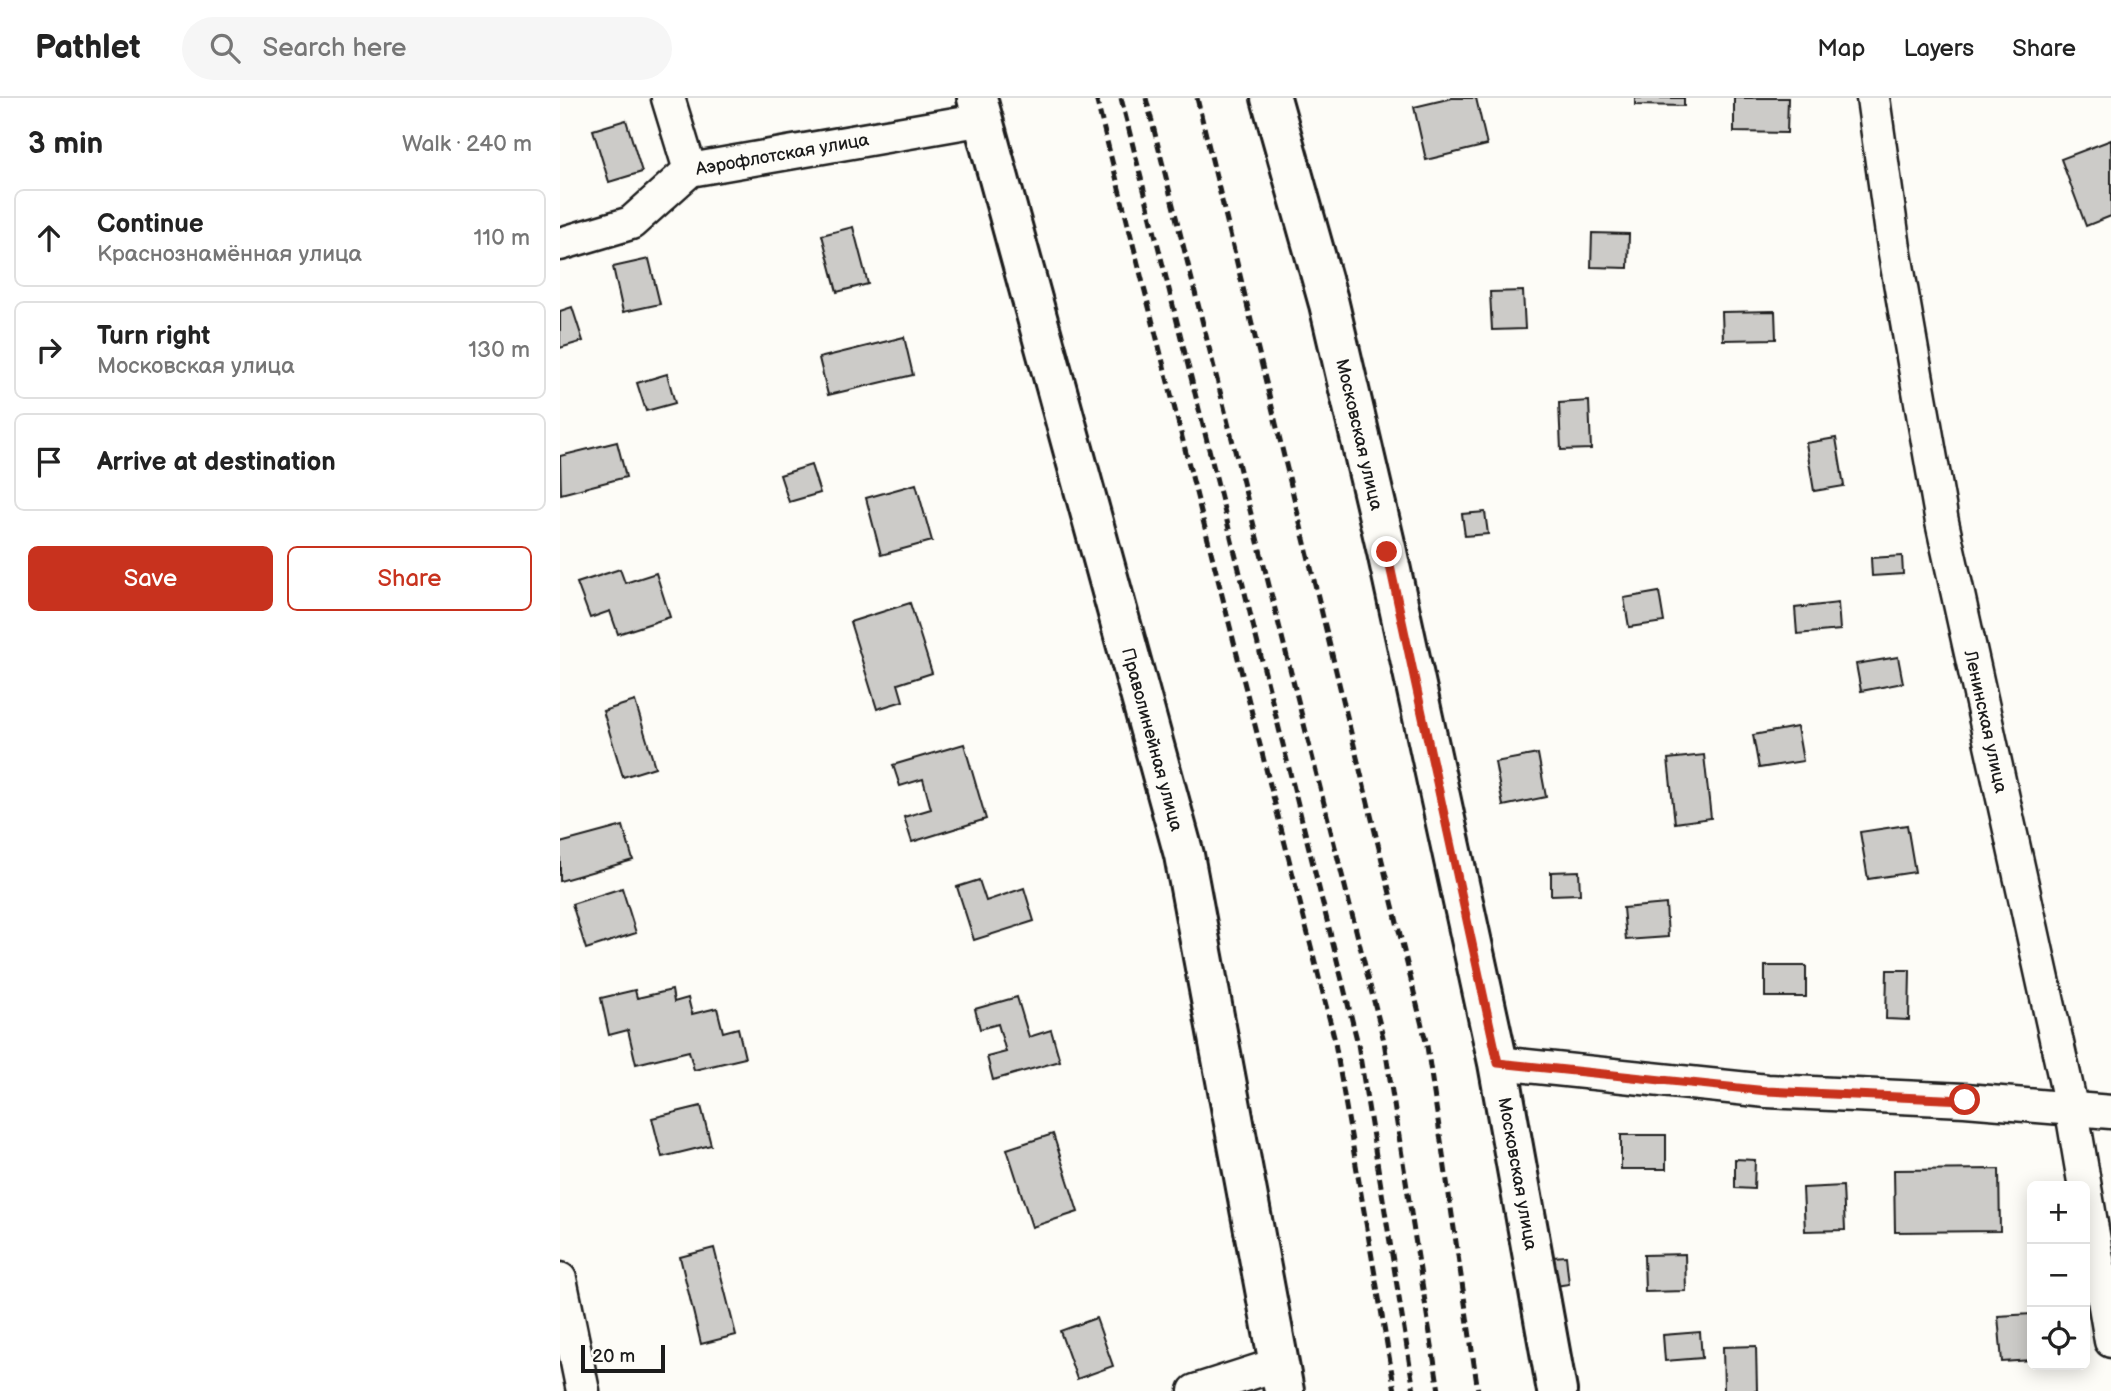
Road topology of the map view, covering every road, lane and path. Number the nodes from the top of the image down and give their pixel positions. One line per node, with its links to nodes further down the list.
1 (668, 98): 5 (street)
2 (1271, 98): 7 (main road, Московская улица)
3 (1873, 98): 8 (street, Ленинская улица)
4 (980, 108): 5 (street, Аэрофлотская улица); 12 (main road, Праволинейная улица)
5 (690, 170): 6 (street, Аэрофлотская улица)
6 (560, 244)
7 (1498, 1063): 8 (street); 15 (main road, Московская улица)
8 (2072, 1111): 9 (street); 11 (street, Ленинская улица)
9 (2111, 1112)
10 (560, 1279): 13 (street)
11 (2111, 1341)
12 (1282, 1378): 14 (street)
13 (583, 1391)
14 (1195, 1391)
15 (1557, 1391)

